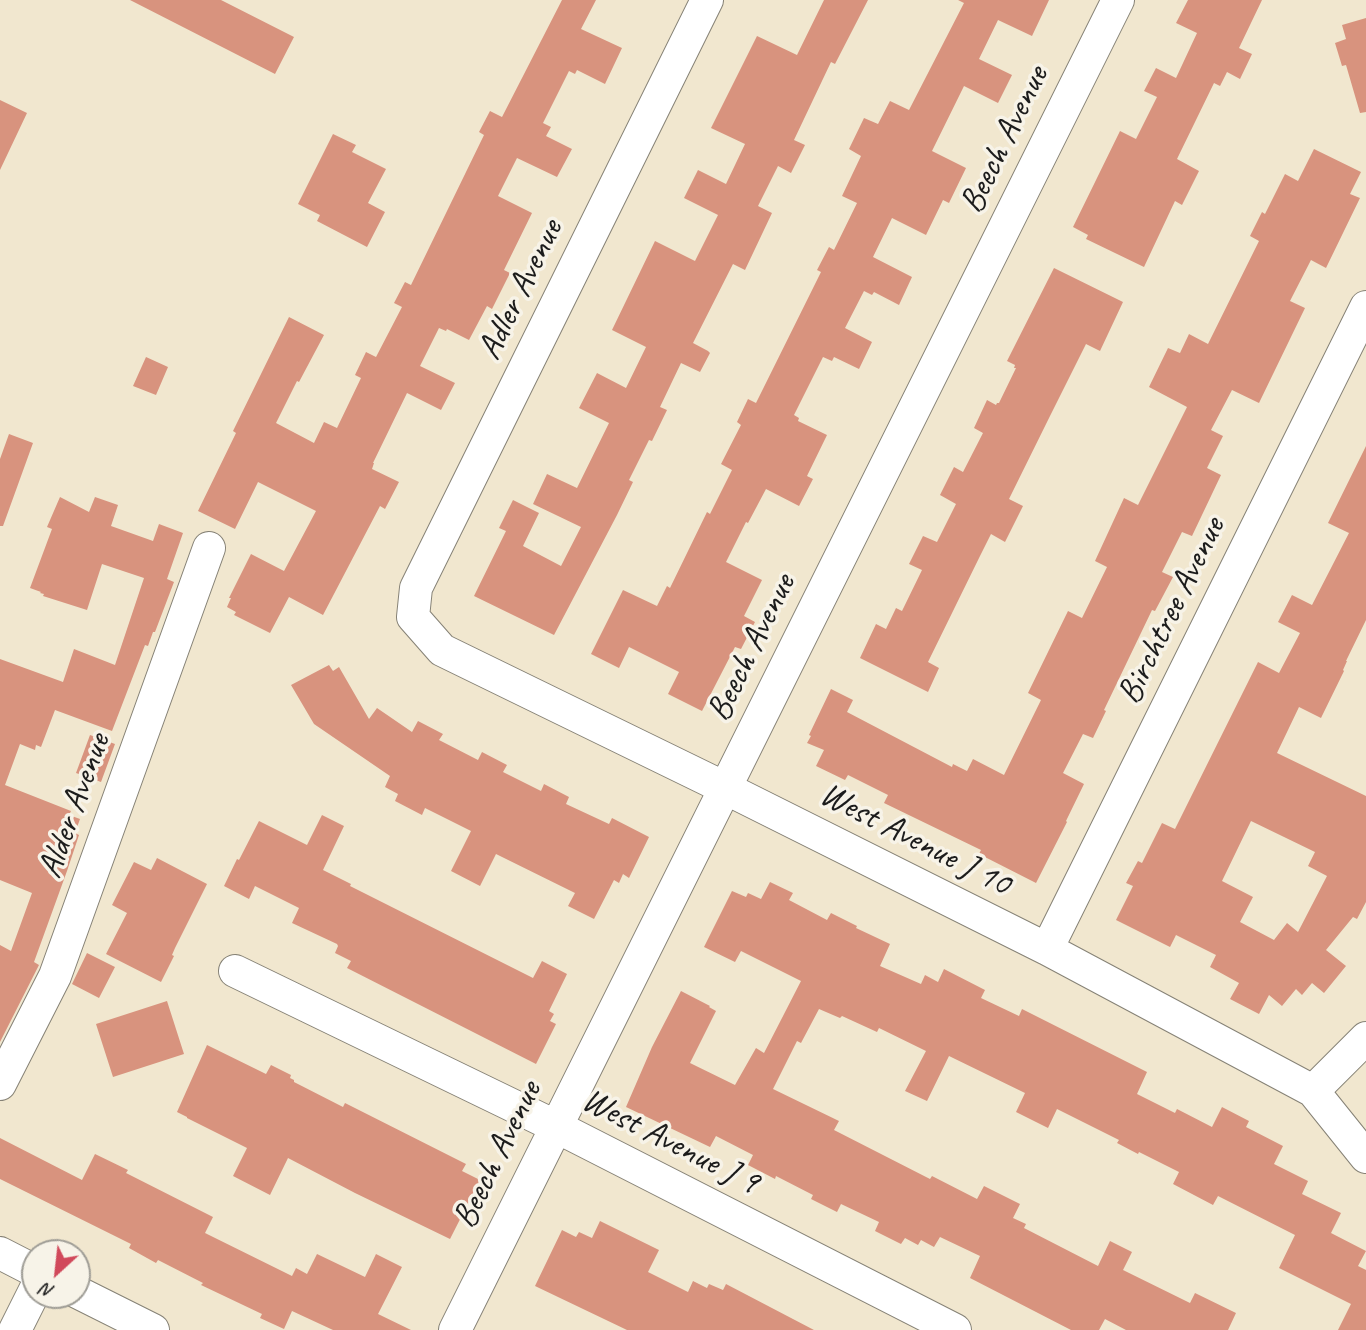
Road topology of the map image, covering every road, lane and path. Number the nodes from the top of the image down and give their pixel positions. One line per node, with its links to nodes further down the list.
1 (707, 0): 5 (street, Adler Avenue)
2 (1118, 0): 6 (street, Beech Avenue)
3 (1366, 307): 7 (street, Birchtree Avenue)
4 (209, 548): 10 (street, Alder Avenue)
5 (413, 617): 6 (street, West Avenue J 10)
6 (725, 788): 7 (street, West Avenue J 10); 12 (street, Beech Avenue)
7 (1047, 949): 11 (street, West Avenue J 10)
8 (235, 971): 12 (street, West Avenue J 9)
9 (1366, 1038): 11 (street)
10 (0, 1084)
11 (1312, 1091): 13 (street, West Avenue J 10)
12 (555, 1126): 20 (street, Beech Avenue); 21 (street, West Avenue J 9)
13 (1366, 1157)
14 (0, 1253): 15 (street)
15 (21, 1264)
16 (91, 1299): 19 (street)
17 (26, 1309): 18 (street)
18 (15, 1330)
19 (153, 1330)
20 (455, 1330)
21 (955, 1330)

